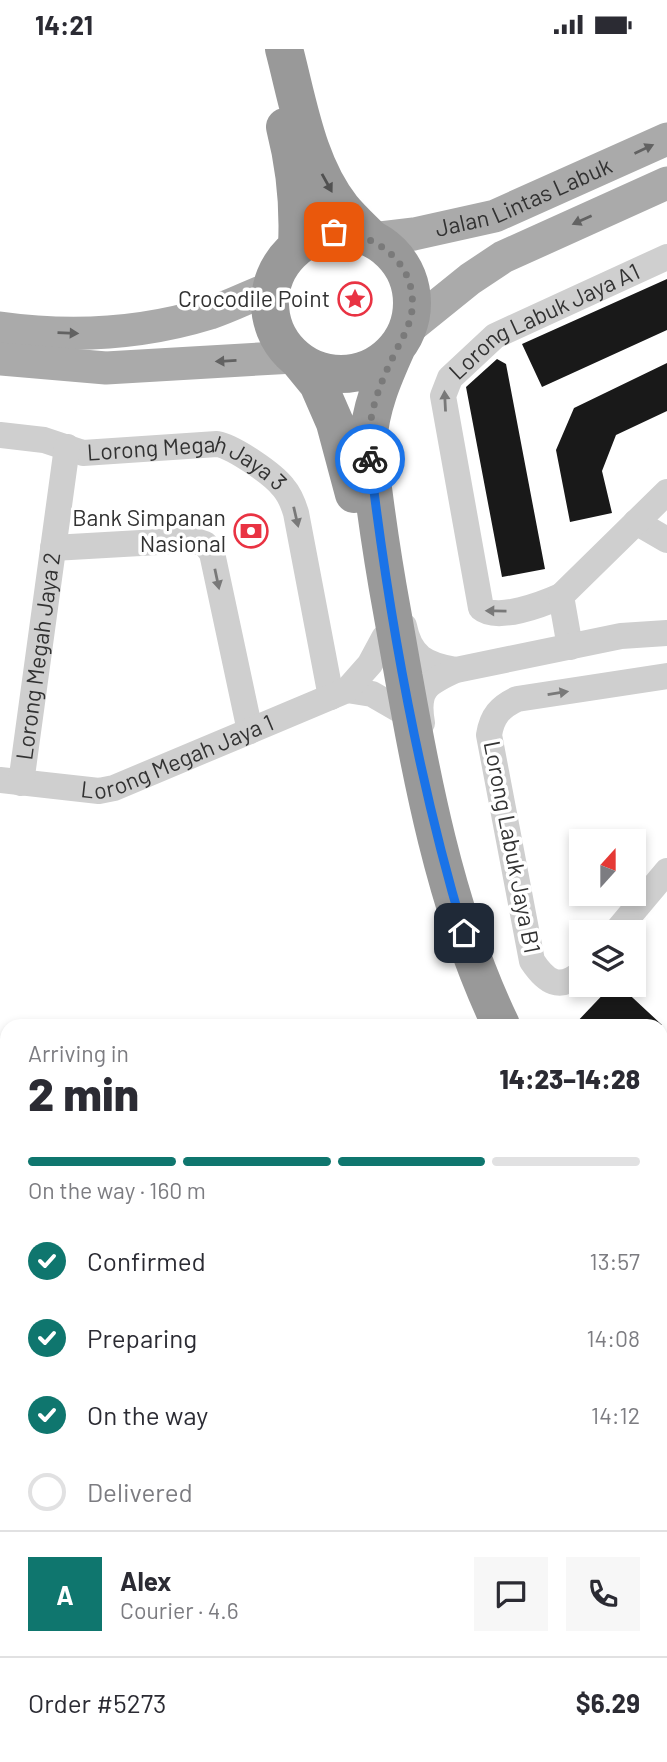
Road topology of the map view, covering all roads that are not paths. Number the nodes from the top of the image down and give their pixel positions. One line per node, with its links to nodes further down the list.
1 (270, 57): 4 (highway, one-way to 4); 5 (highway)
2 (667, 139): 4 (main road, Jalan Lintas Labuk, one-way to 2)
3 (667, 183): 9 (main road, Jalan Lintas Labuk, one-way to 9)
4 (372, 239): 5 (highway); 9 (highway)
5 (298, 246): 7 (highway)
6 (667, 257): 19 (street, Lorong Labuk Jaya A1, one-way to 6)
7 (271, 288): 8 (main road, one-way to 7); 11 (highway)
8 (0, 328)
9 (402, 338): 11 (highway); 18 (highway)
10 (0, 359): 11 (main road, one-way to 10)
11 (297, 359): 21 (highway)
12 (0, 435): 13 (street, Lorong Megah Jaya 3)
13 (67, 447): 17 (street, Lorong Megah Jaya 2); 25 (street, Lorong Megah Jaya 3, one-way to 25)
14 (667, 492): 15 (street)
15 (636, 522): 16 (street); 19 (street)
16 (667, 540)
17 (53, 548): 27 (street, one-way to 27); 29 (street, Lorong Megah Jaya 2)
18 (383, 561): 23 (street); 28 (highway)
19 (561, 596): 22 (street)
20 (667, 633): 22 (street)
21 (384, 638): 25 (street, Lorong Megah Jaya 1); 26 (highway)
22 (570, 647): 23 (street)
23 (456, 670): 28 (street)
24 (667, 676): 32 (street, Lorong Labuk Jaya B1, one-way to 24)
25 (339, 693): 26 (street); 27 (street, Lorong Megah Jaya 1)
26 (398, 709): 33 (highway)
27 (250, 731): 29 (street, Lorong Megah Jaya 1)
28 (420, 766): 34 (highway)
29 (10, 782)
30 (667, 871): 31 (street)
31 (626, 920)
32 (569, 981)
33 (484, 1019)
34 (499, 1019)

